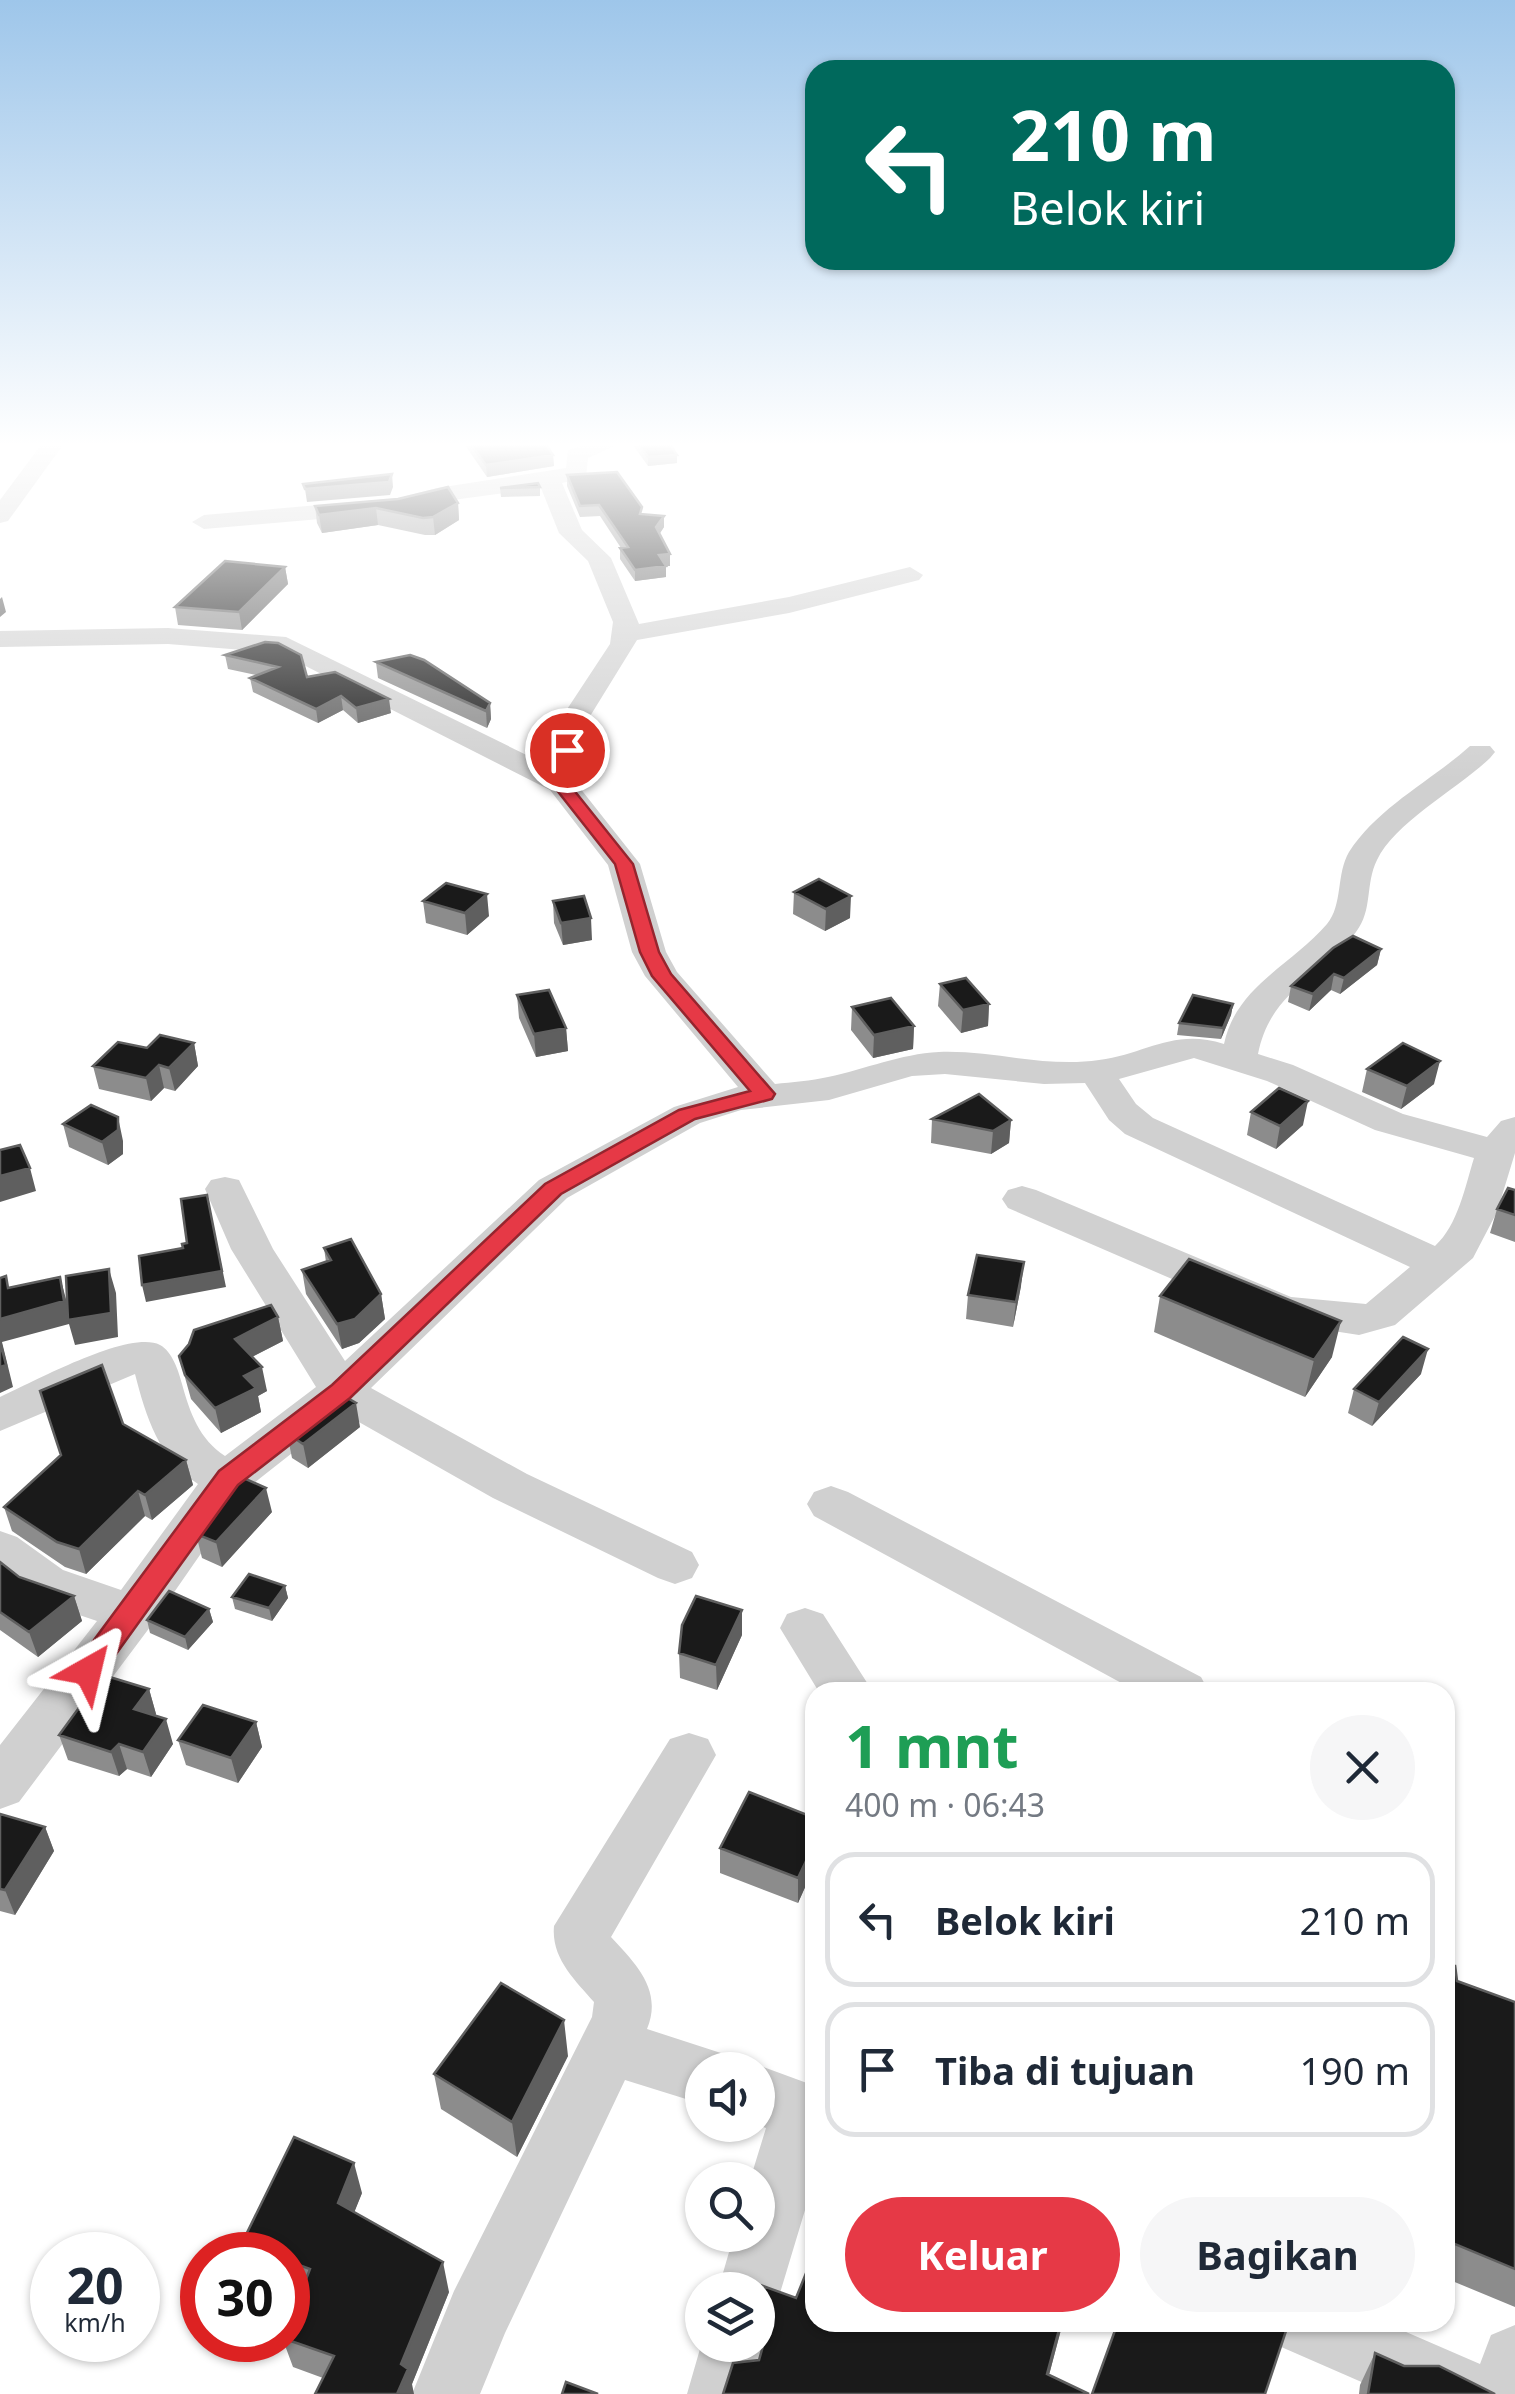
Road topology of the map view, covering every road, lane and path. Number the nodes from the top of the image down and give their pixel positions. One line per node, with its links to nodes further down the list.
1 (598, 557): 3 (street)
2 (910, 575): 3 (street)
3 (626, 634): 6 (street)
4 (0, 639): 6 (street)
5 (1480, 752): 7 (street)
6 (561, 784): 9 (street)
7 (1240, 1058): 8 (street); 10 (street)
8 (1096, 1072): 9 (street); 13 (street)
9 (764, 1094): 14 (street)
10 (1505, 1140): 13 (street)
11 (224, 1188): 14 (street)
12 (1022, 1199): 13 (street)
13 (1439, 1264)
14 (341, 1391): 16 (street); 19 (street)
15 (0, 1415): 16 (street)
16 (228, 1478): 20 (street)
17 (830, 1504): 23 (street)
18 (0, 1550): 20 (street)
19 (675, 1565)
20 (132, 1614): 25 (street)
21 (806, 1628): 22 (street)
22 (841, 1682)
23 (1164, 1682)
24 (689, 1755): 26 (street)
25 (0, 1786)
26 (610, 2046): 27 (street); 33 (street)
27 (685, 2070)
28 (792, 2107): 29 (street)
29 (755, 2272)
30 (1325, 2332): 35 (street)
31 (1515, 2359): 36 (street)
32 (730, 2362): 34 (street)
33 (446, 2394)
34 (721, 2394)
35 (1468, 2394)
36 (1509, 2394)

